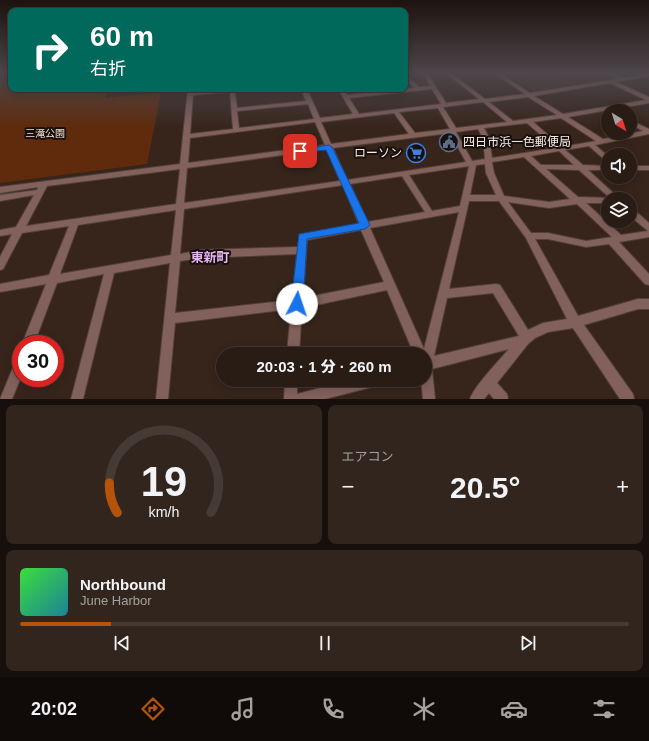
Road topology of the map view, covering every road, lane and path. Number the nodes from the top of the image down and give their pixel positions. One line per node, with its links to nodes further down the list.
1 (191, 92): 32 (street)
2 (232, 92): 18 (street)
3 (305, 92): 15 (street)
4 (343, 92): 12 (street)
5 (391, 92): 12 (street)
6 (436, 92): 17 (street)
7 (473, 92): 13 (street)
8 (525, 92): 11 (street)
9 (544, 92): 11 (street)
10 (632, 92): 14 (street)
11 (529, 94): 13 (street); 22 (street)
12 (346, 97): 21 (street)
13 (484, 100): 17 (street); 25 (street)
14 (649, 100): 16 (street)
15 (310, 102): 18 (street); 23 (street)
16 (633, 104)
17 (442, 105): 19 (street); 29 (street)
18 (234, 110): 28 (street)
19 (395, 111): 21 (street); 33 (street)
20 (601, 111): 22 (street)
21 (357, 116): 23 (street)
22 (563, 116): 24 (street); 35 (street)
23 (317, 120): 28 (street); 37 (street)
24 (529, 121): 25 (street); 38 (street)
25 (512, 123): 27 (street)
26 (637, 126): 30 (street)
27 (480, 127): 29 (street); 41 (street)
28 (236, 130): 32 (street)
29 (453, 130): 33 (street); 42 (street)
30 (649, 132): 31 (street)
31 (641, 134): 34 (street); 35 (street)
32 (187, 136): 43 (street)
33 (414, 136): 37 (street)
34 (649, 140)
35 (602, 142): 36 (street)
36 (590, 144): 38 (street); 39 (street)
37 (329, 147): 43 (street); 50 (street)
38 (560, 149): 40 (street); 45 (street)
39 (601, 154)
40 (526, 155): 41 (street); 44 (street)
41 (487, 161): 42 (street); 55 (street)
42 (472, 164): 49 (street); 58 (street)
43 (184, 166): 51 (street); 59 (street)
44 (539, 167): 45 (street); 56 (street)
45 (581, 168): 46 (street); 53 (street)
46 (601, 168)
47 (637, 168): 48 (street)
48 (649, 168)
49 (404, 173): 50 (street); 60 (street)
50 (344, 182): 59 (street); 63 (street)
51 (42, 188): 52 (street); 54 (street); 65 (street)
52 (0, 190)
53 (608, 192)
54 (0, 198)
55 (501, 198): 56 (street); 58 (street); 68 (street)
56 (578, 200): 57 (street); 69 (street)
57 (601, 200)
58 (465, 203): 60 (street); 78 (street)
59 (180, 206): 62 (street); 71 (street)
60 (430, 214): 63 (street)
61 (637, 218): 64 (street)
62 (75, 222): 65 (street); 74 (street)
63 (365, 225): 70 (street); 76 (street)
64 (649, 228)
65 (19, 230): 66 (street); 72 (street)
66 (0, 233)
67 (649, 234): 69 (street)
68 (529, 236): 69 (street); 82 (street)
69 (615, 239): 75 (street)
70 (301, 250): 71 (street); 79 (street)
71 (176, 258): 73 (street); 81 (street)
72 (0, 266)
73 (110, 269): 74 (street); 95 (street)
74 (53, 279): 77 (street); 83 (street)
75 (649, 281)
76 (391, 285): 79 (street); 86 (street)
77 (0, 288)
78 (443, 294): 84 (street); 87 (street)
79 (297, 304): 81 (street); 85 (street)
80 (649, 304): 82 (street)
81 (170, 319): 96 (street)
82 (576, 322): 84 (street); 102 (street)
83 (31, 335)
84 (525, 338): 88 (street); 89 (street)
85 (294, 347)
86 (418, 347)
87 (429, 347)
88 (432, 362)
89 (488, 382): 100 (street); 101 (street)
90 (12, 384): 94 (street)
91 (291, 387): 97 (street)
92 (348, 387): 98 (street)
93 (427, 387): 99 (street)
94 (6, 399)
95 (77, 399)
96 (162, 399)
97 (290, 399)
98 (300, 399)
99 (428, 399)
100 (476, 399)
101 (502, 399)
102 (628, 399)

